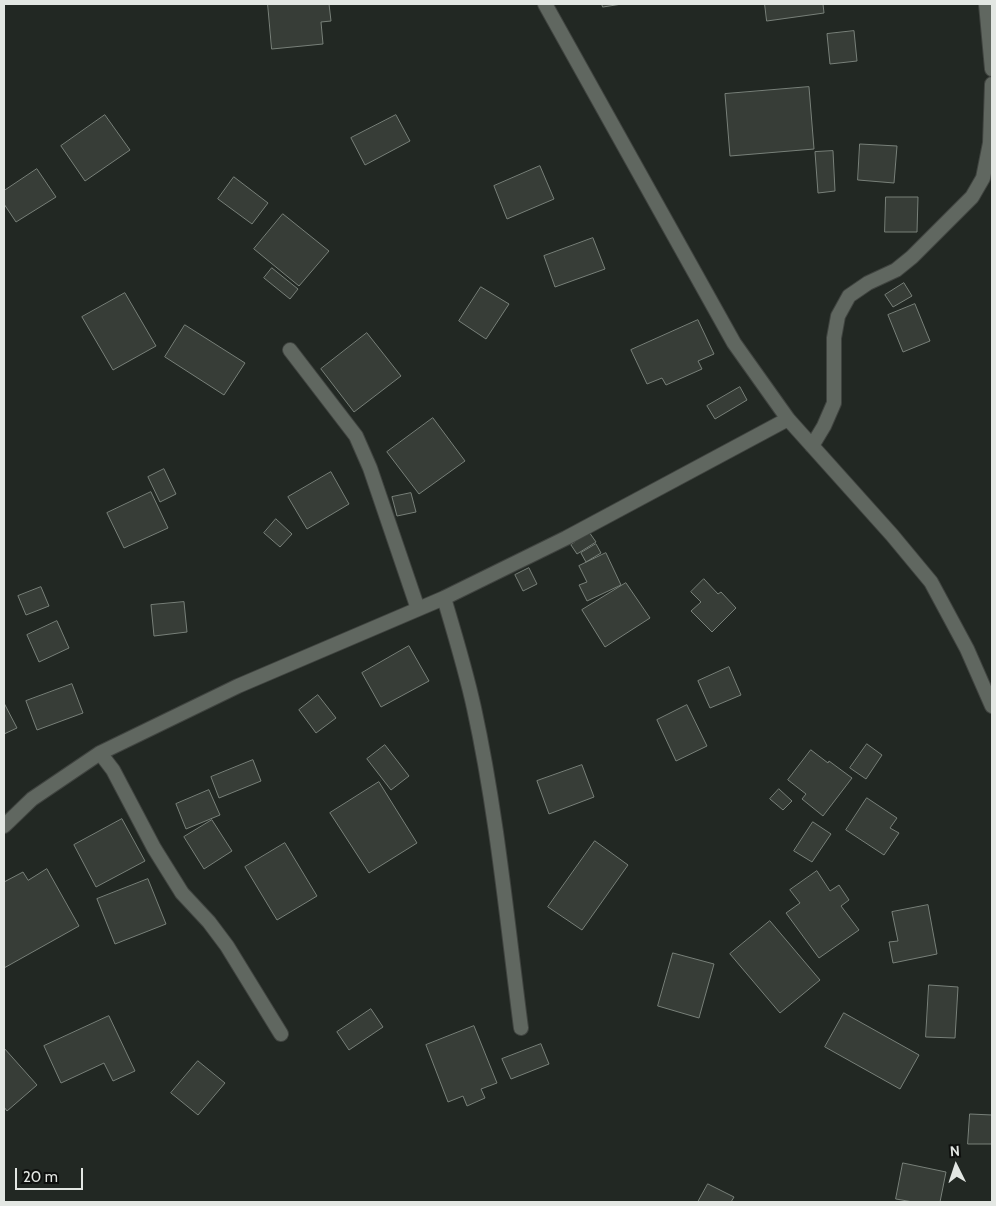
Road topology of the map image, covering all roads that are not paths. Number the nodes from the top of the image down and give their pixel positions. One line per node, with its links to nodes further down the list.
1 (545, 4): 6 (street)
2 (986, 4): 3 (street)
3 (992, 68)
4 (992, 84): 7 (street)
5 (290, 350): 9 (street)
6 (788, 419): 7 (street); 8 (street)
7 (812, 446): 10 (street)
8 (444, 598): 9 (street); 13 (street)
9 (418, 609): 11 (street)
10 (992, 706)
11 (100, 753): 12 (street); 14 (street)
12 (4, 826)
13 (521, 1028)
14 (281, 1034)

